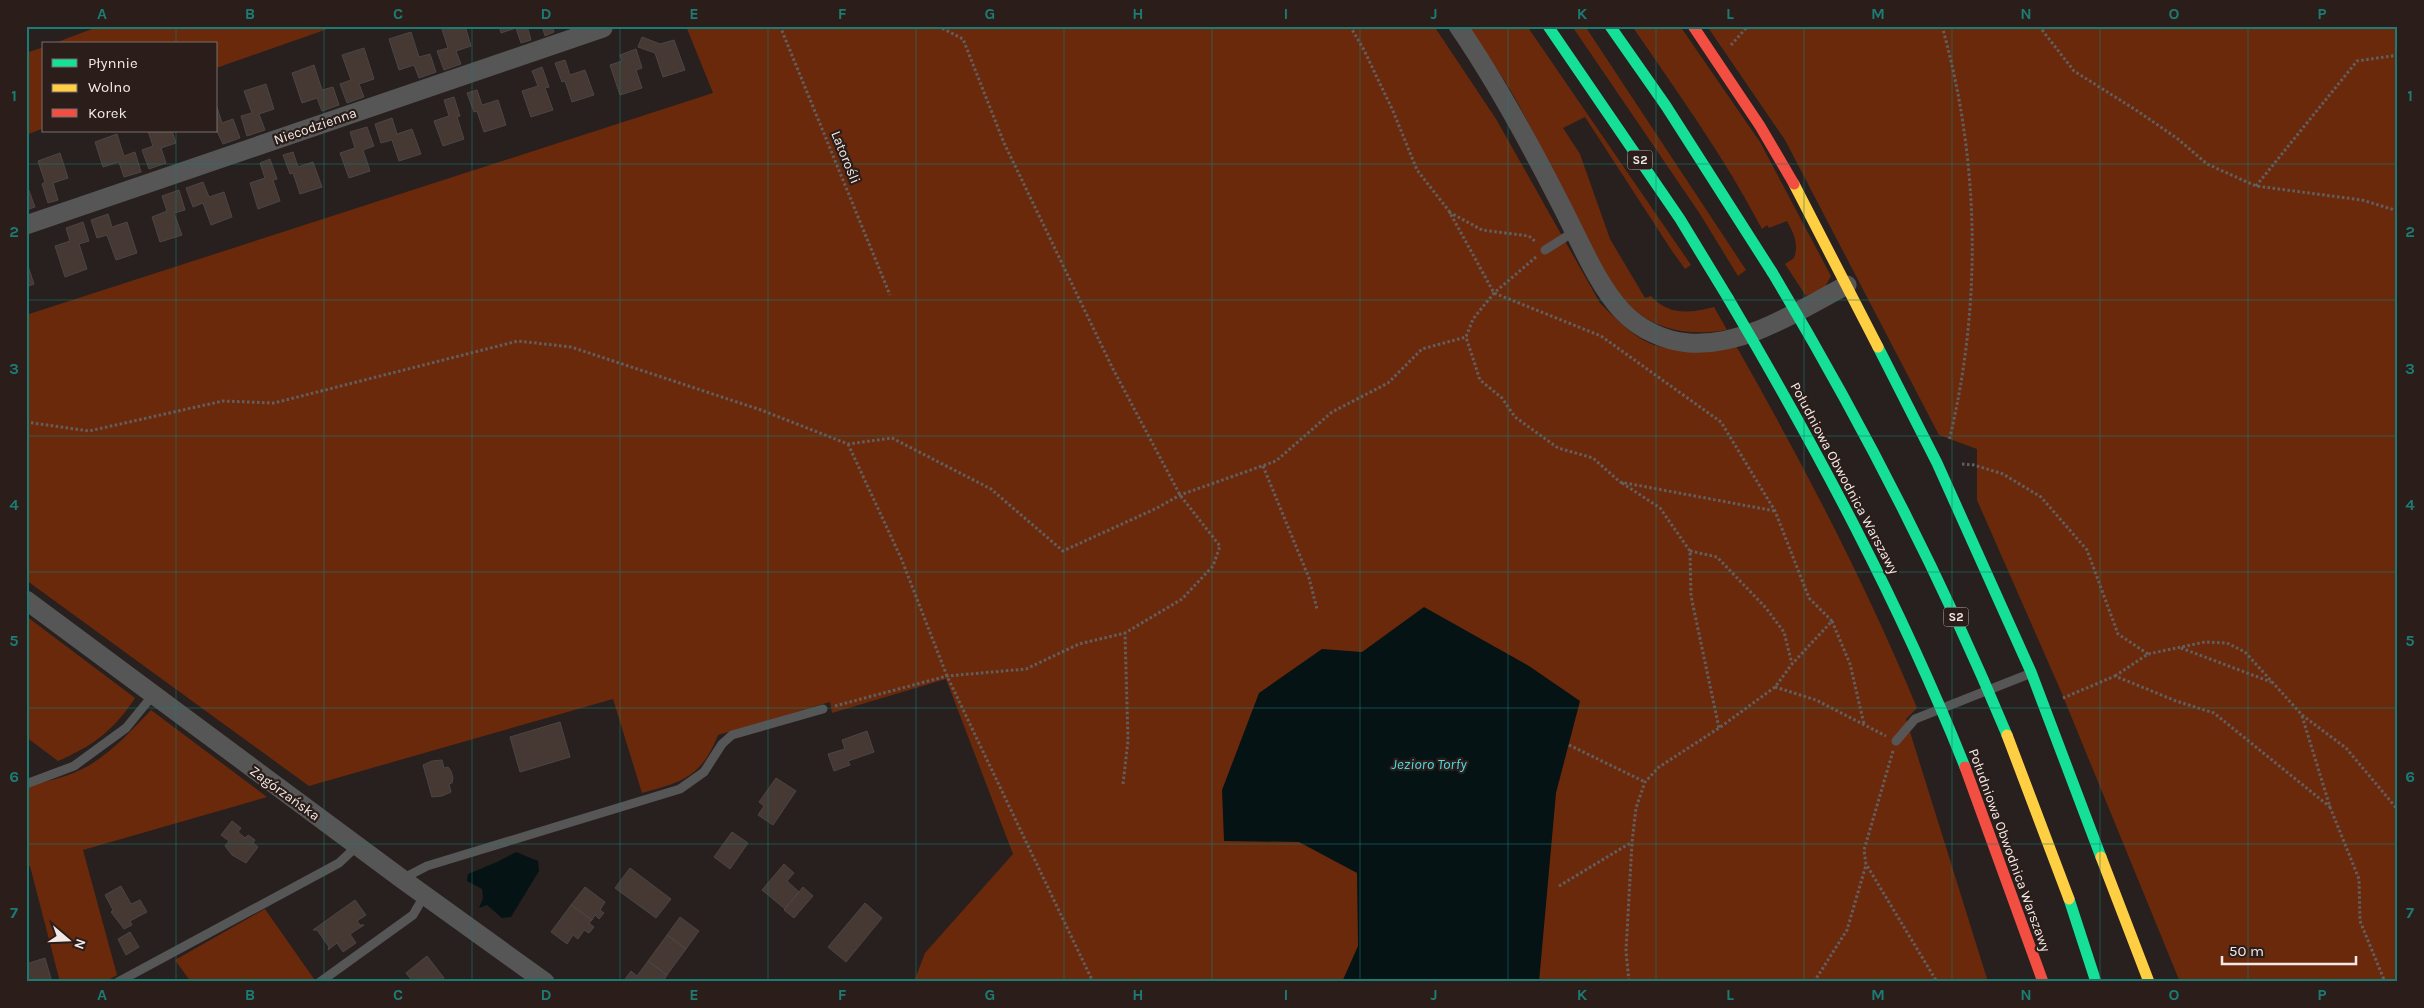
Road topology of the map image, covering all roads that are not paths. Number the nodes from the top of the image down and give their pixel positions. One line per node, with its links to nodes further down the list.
1 (1458, 26): 7 (street)
2 (1548, 26): 22 (main road, Południowa Obwodnica Warszawy / S2, bridge)
3 (1610, 26): 23 (main road, S2, bridge)
4 (1693, 26): 9 (main road)
5 (604, 28): 6 (street, Niecodzienna)
6 (26, 224)
7 (1575, 231): 8 (lane); 9 (street)
8 (1545, 250)
9 (1847, 285): 11 (main road)
10 (26, 600): 12 (street, Zagórzańska)
11 (2031, 672): 14 (lane); 24 (main road)
12 (153, 695): 15 (lane); 16 (street, Zagórzańska)
13 (823, 709): 17 (lane)
14 (1896, 741)
15 (26, 784)
16 (358, 846): 17 (street, Zagórzańska); 19 (lane)
17 (402, 880): 18 (street, Zagórzańska)
18 (424, 896): 20 (lane); 21 (street, Zagórzańska)
19 (118, 982)
20 (320, 982)
21 (545, 982)
22 (2043, 982)
23 (2096, 982)
24 (2149, 982)

